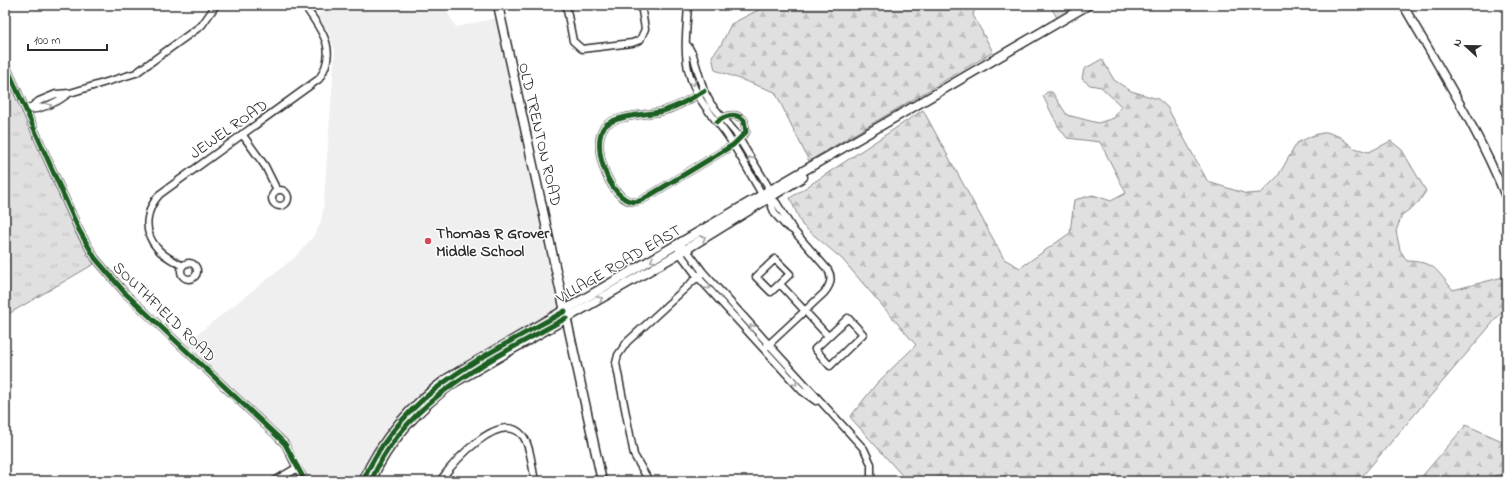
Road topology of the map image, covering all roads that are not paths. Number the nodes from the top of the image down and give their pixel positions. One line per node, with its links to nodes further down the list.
1 (216, 5): 13 (street)
2 (304, 5): 15 (street, JEWEL ROAD)
3 (498, 5): 26 (main road, OLD TRENTON ROAD)
4 (566, 5): 5 (street)
5 (641, 5)
6 (688, 5): 9 (street)
7 (1088, 5): 19 (main road, VILLAGE ROAD EAST)
8 (1403, 5): 20 (street)
9 (687, 45): 11 (street); 12 (street, one-way to 12)
10 (5, 63): 13 (street, SOUTHFIELD ROAD)
11 (704, 91): 12 (street); 14 (street)
12 (697, 95): 14 (street); 17 (street)
13 (26, 111): 29 (street, SOUTHFIELD ROAD)
14 (719, 120): 16 (street); 16 (street); 17 (street)
15 (242, 134): 18 (street); 22 (street, JEWEL ROAD)
16 (739, 140): 17 (street); 19 (street, one-way to 16)
17 (733, 145): 19 (street)
18 (278, 190)
19 (771, 198): 21 (main road, VILLAGE ROAD EAST); 25 (street)
20 (1507, 200)
21 (682, 248): 23 (street); 26 (main road, VILLAGE ROAD EAST)
22 (183, 266)
23 (700, 274): 28 (street); 37 (street)
24 (780, 284): 24 (street); 25 (street)
25 (806, 311): 27 (street); 28 (street)
26 (566, 314): 32 (main road, VILLAGE ROAD EAST); 33 (main road, VILLAGE ROAD EAST); 36 (main road, OLD TRENTON ROAD)
27 (828, 336): 27 (street)
28 (766, 347): 38 (street)
29 (297, 468): 30 (street); 31 (street)
30 (275, 481)
31 (304, 481)
32 (363, 481)
33 (371, 481)
34 (440, 481): 35 (street)
35 (535, 481)
36 (602, 481)
37 (649, 481)
38 (871, 481)

